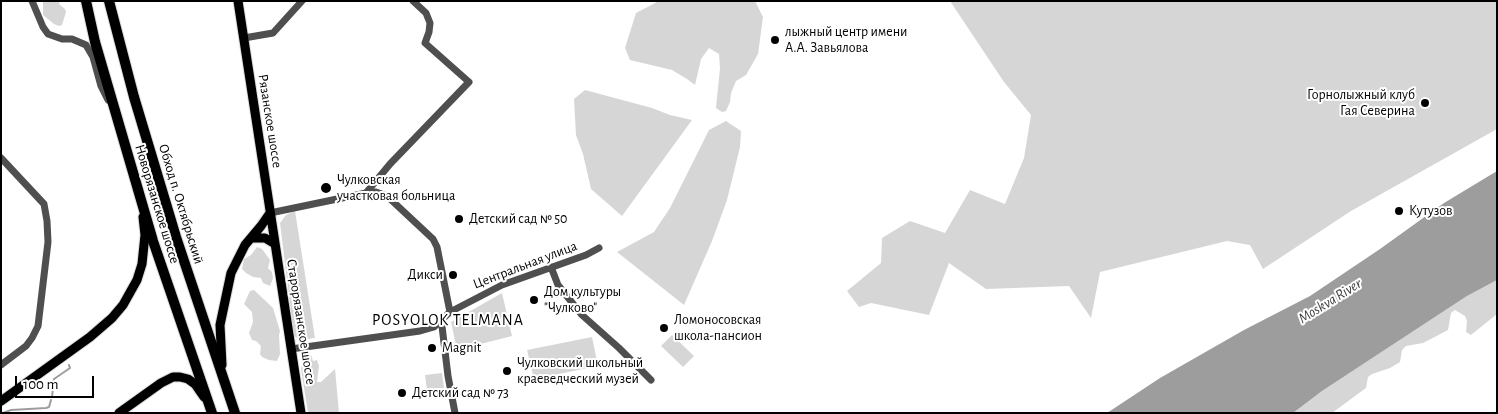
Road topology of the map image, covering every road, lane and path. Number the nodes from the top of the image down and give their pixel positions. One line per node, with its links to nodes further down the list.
1 (32, 1): 8 (street)
2 (86, 1): 8 (highway, Новорязанское шоссе)
3 (109, 1): 21 (highway, Обход п. Октябрьский)
4 (238, 1): 7 (main road, Рязанское шоссе)
5 (302, 1): 7 (street)
6 (413, 1): 10 (street)
7 (244, 38): 12 (main road, Рязанское шоссе)
8 (115, 114): 11 (highway, Новорязанское шоссе)
9 (1, 158): 20 (street)
10 (366, 193): 12 (street); 17 (street)
11 (141, 202): 23 (main road); 24 (highway, Новорязанское шоссе)
12 (270, 213): 13 (main road); 14 (main road, Рязанское шоссе)
13 (251, 238): 14 (main road); 21 (main road)
14 (275, 244): 19 (main road, Старорязанское шоссе)
15 (599, 248): 16 (street, Центральная улица)
16 (551, 267): 17 (street, Центральная улица); 22 (street)
17 (450, 312): 18 (street, Центральная улица)
18 (441, 318): 19 (street, Центральная улица); 28 (street)
19 (291, 349): 26 (main road, Старорязанское шоссе)
20 (1, 365)
21 (223, 378): 25 (highway, Обход п. Октябрьский)
22 (651, 380)
23 (1, 401)
24 (211, 409): 27 (main road)
25 (234, 410)
26 (300, 410)
27 (119, 413)
28 (455, 413)

